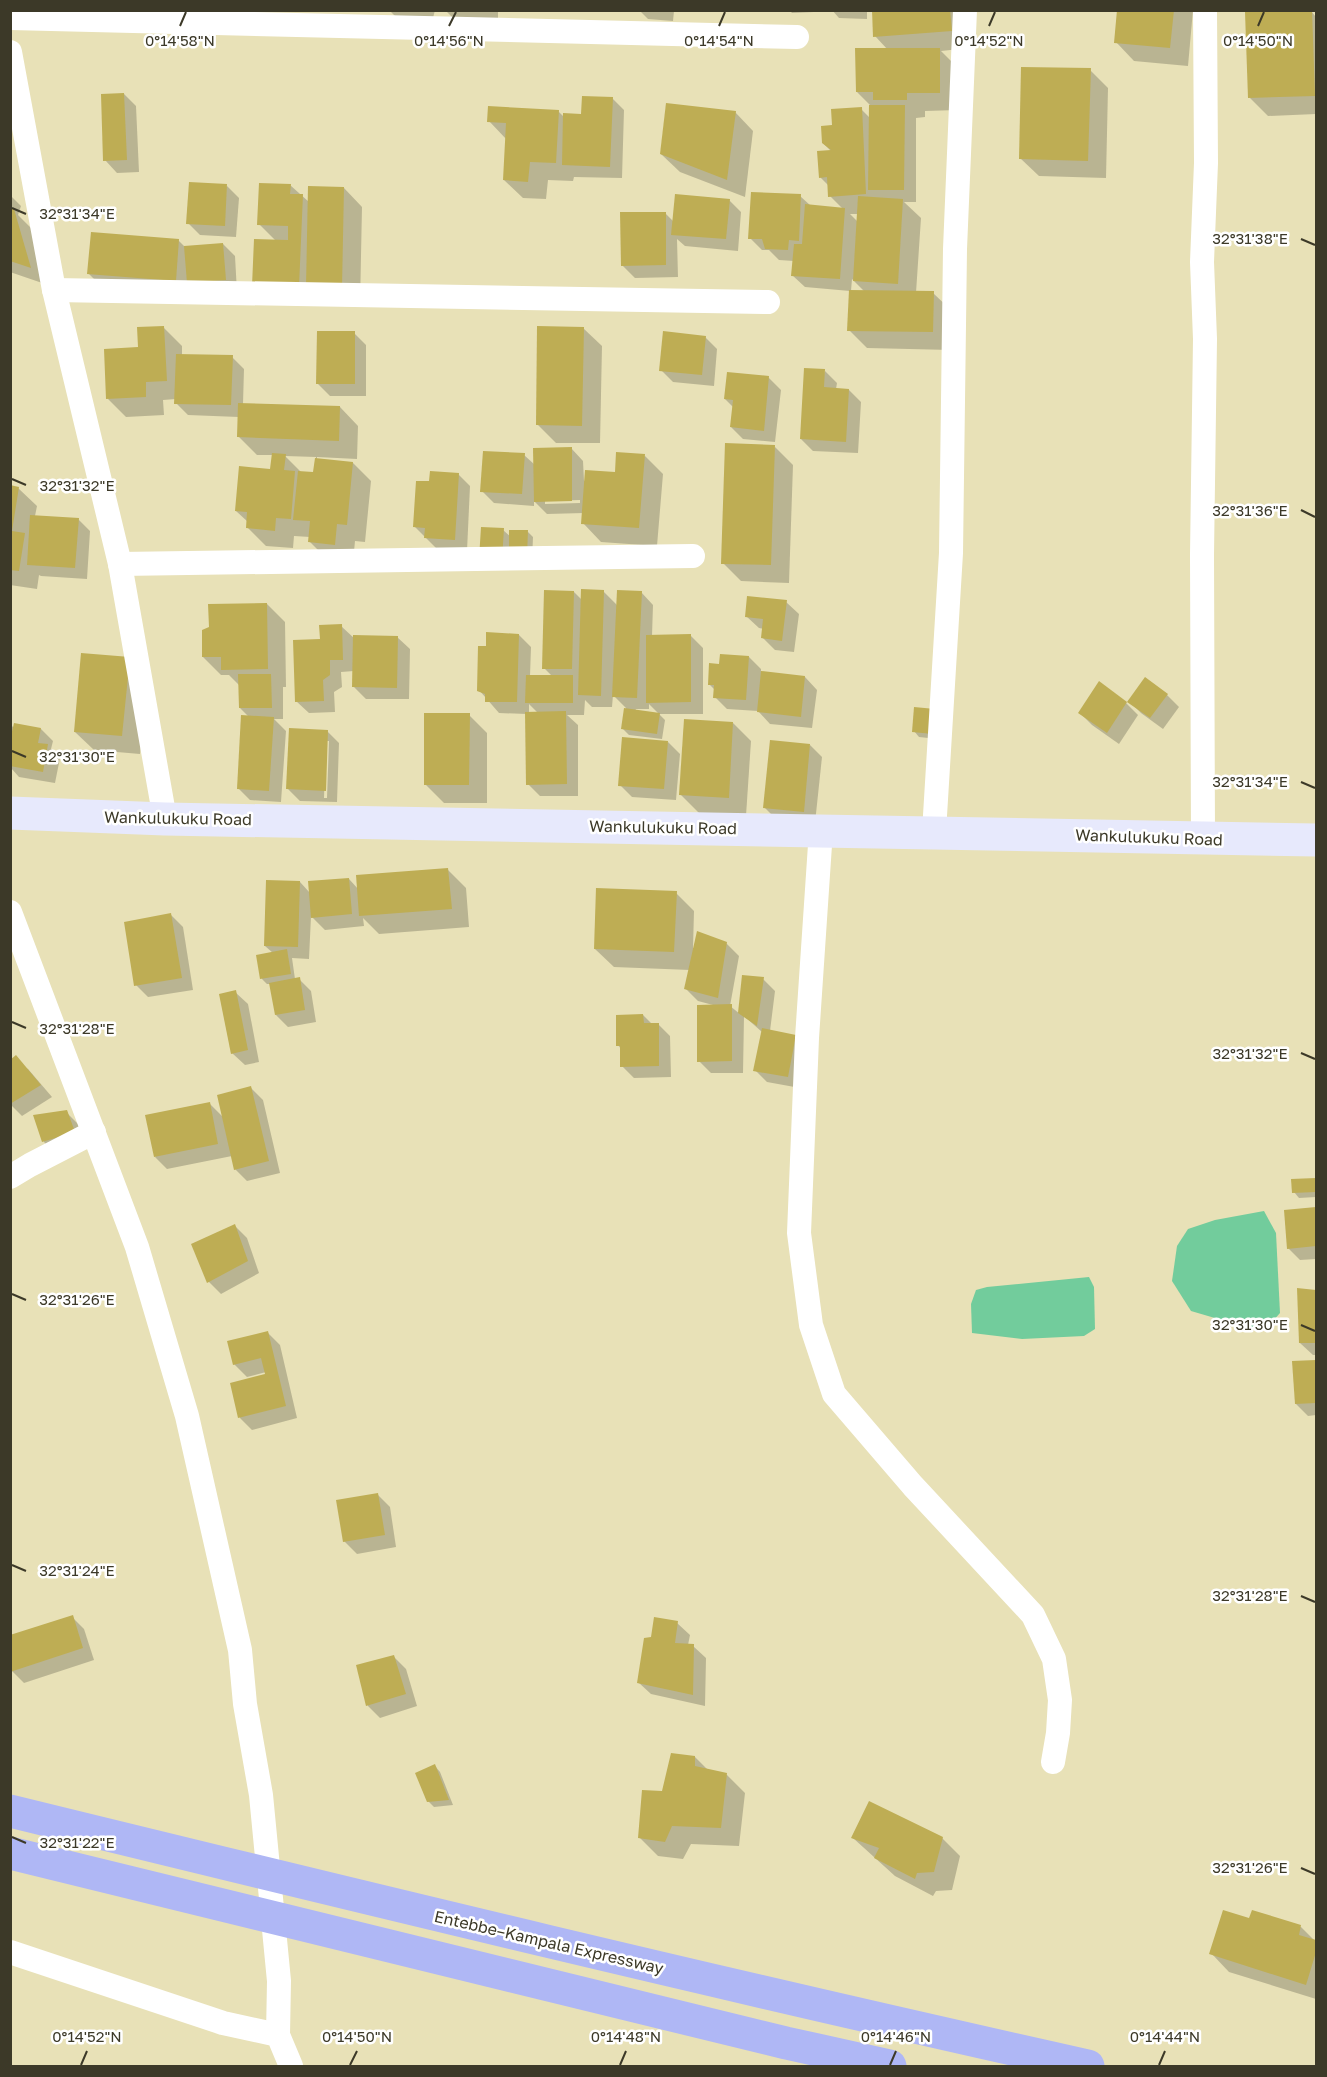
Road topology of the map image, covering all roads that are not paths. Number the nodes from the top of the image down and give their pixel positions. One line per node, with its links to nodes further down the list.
1 (965, 10): 13 (street)
2 (1205, 10): 14 (street)
3 (10, 18): 4 (street)
4 (797, 37)
5 (10, 52): 6 (street)
6 (54, 290): 7 (street); 9 (street)
7 (768, 302)
8 (693, 556): 9 (street)
9 (120, 564): 11 (street)
10 (10, 813): 11 (main road, Wankulukuku Road)
11 (165, 819): 12 (main road, Wankulukuku Road)
12 (821, 830): 13 (main road, Wankulukuku Road); 19 (street)
13 (934, 832): 14 (main road, Wankulukuku Road)
14 (1203, 838): 15 (main road, Wankulukuku Road)
15 (1317, 840)
16 (10, 912): 17 (street)
17 (94, 1132): 18 (street); 23 (street)
18 (10, 1177)
19 (1053, 1762)
20 (10, 1811): 26 (highway, Entebbe–Kampala Expressway)
21 (10, 1853): 25 (highway)
22 (10, 1952): 23 (street)
23 (278, 2035): 24 (street)
24 (291, 2067)
25 (890, 2067)
26 (1088, 2067)

